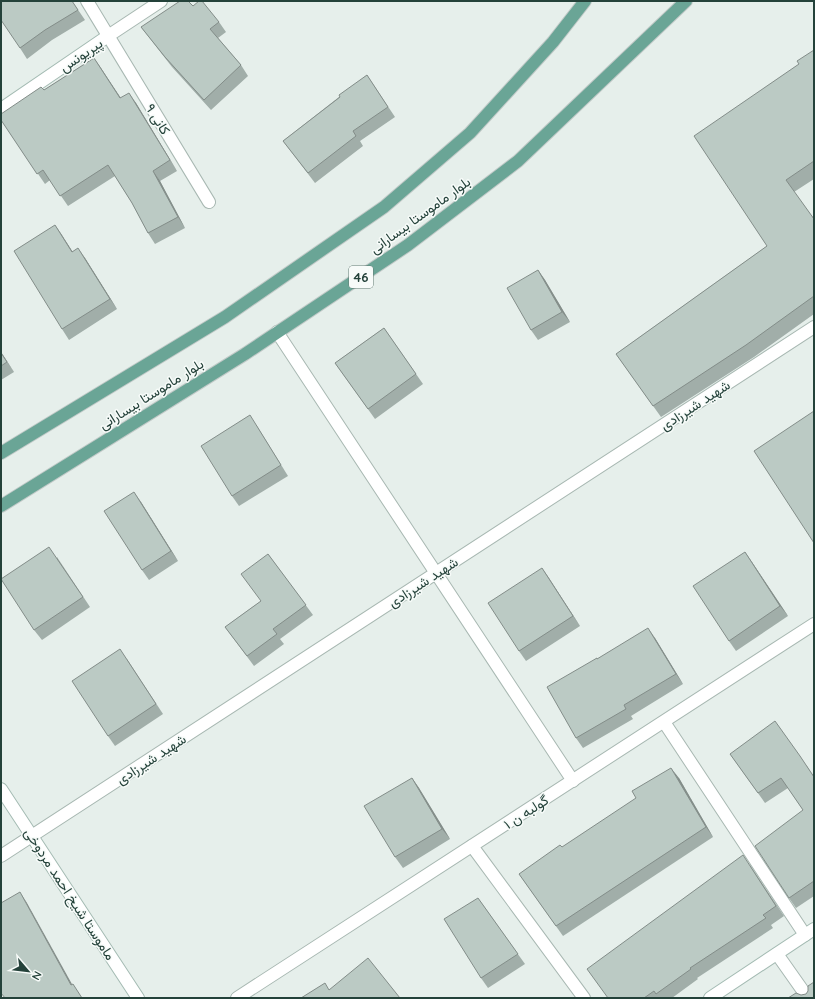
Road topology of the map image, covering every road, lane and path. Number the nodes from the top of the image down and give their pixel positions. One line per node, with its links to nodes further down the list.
1 (87, 1): 5 (street, کانی ۹)
2 (161, 1): 5 (street, پیریونس)
3 (585, 1): 10 (main road, بلوار ماموستا بیسارانی)
4 (683, 2): 9 (main road, بلوار ماموستا بیسارانی / 46)
5 (108, 36): 6 (street, پیریونس); 7 (street, کانی ۹)
6 (1, 109)
7 (209, 202)
8 (814, 327): 12 (street, شهید شیرزادی)
9 (278, 332): 11 (main road, بلوار ماموستا بیسارانی / 46); 12 (street)
10 (1, 453)
11 (1, 506)
12 (436, 573): 15 (street); 17 (street, شهید شیرزادی)
13 (814, 624): 14 (street, گولبه ن ۱)
14 (664, 722): 15 (street, گولبه ن ۱); 20 (street)
15 (573, 781): 18 (street, گولبه ن ۱)
16 (1, 789): 17 (street, ماموستا شیخ احمد مردوخی)
17 (32, 836): 19 (street, شهید شیرزادی); 22 (street, ماموستا شیخ احمد مردوخی)
18 (472, 846): 23 (street, گولبه ن ۱); 24 (street)
19 (1, 856)
20 (809, 932): 21 (street)
21 (777, 954): 25 (street); 26 (street)
22 (138, 998)
23 (237, 998)
24 (584, 998)
25 (710, 998)
26 (808, 998)

